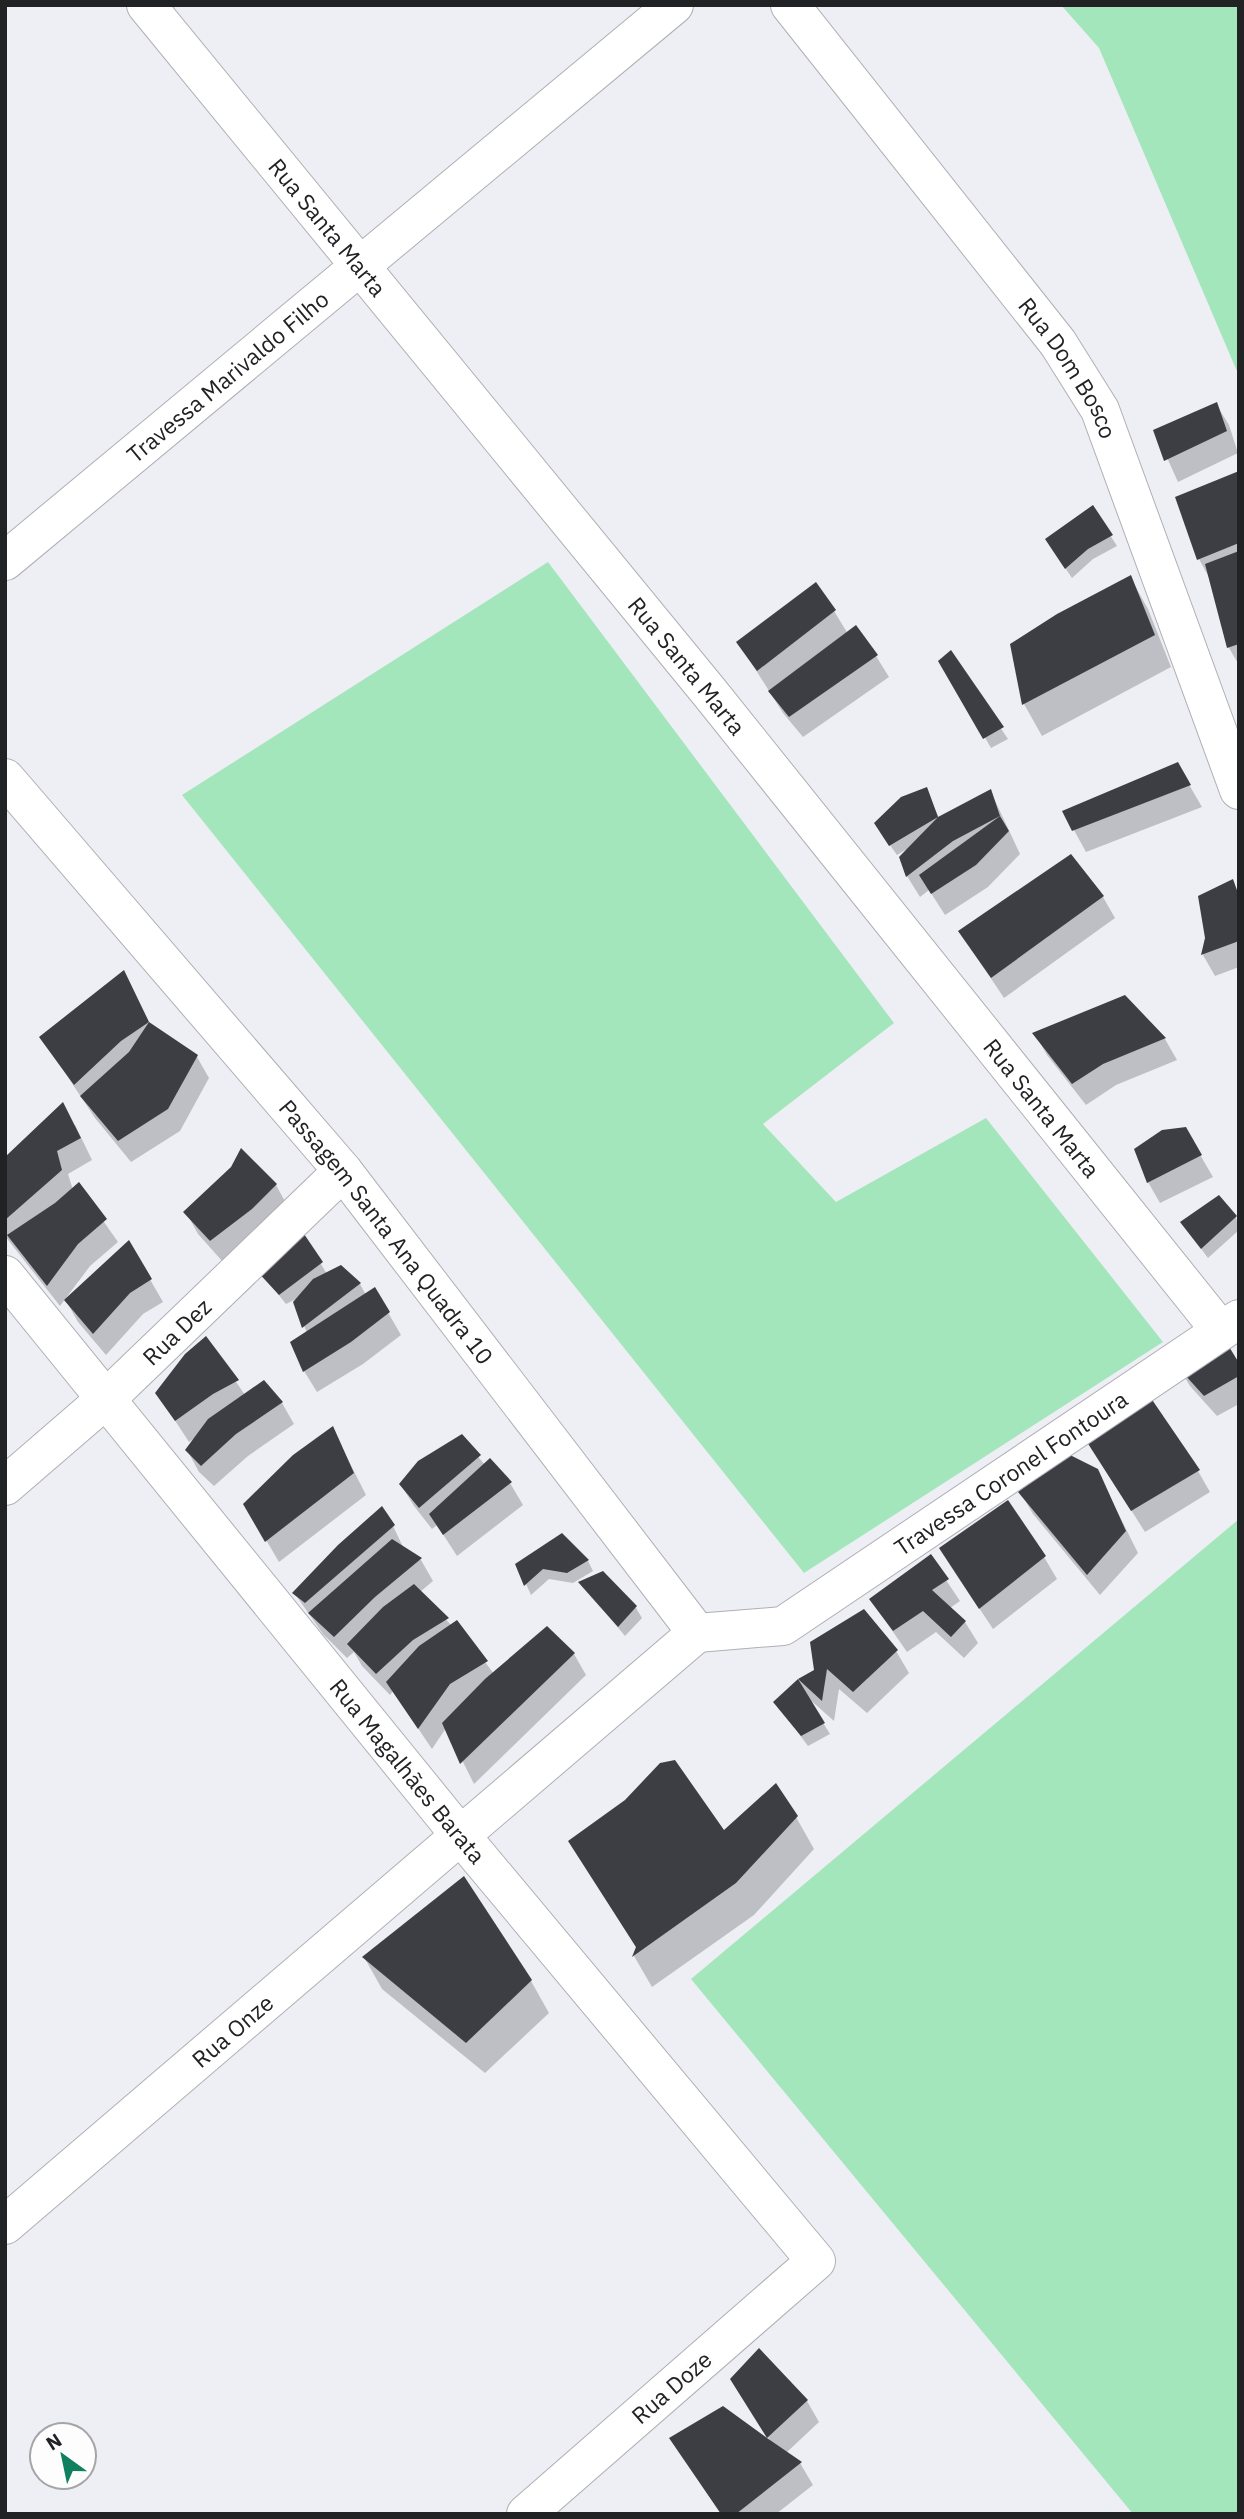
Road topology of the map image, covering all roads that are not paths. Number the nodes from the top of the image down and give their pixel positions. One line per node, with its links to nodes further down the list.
1 (146, 5): 4 (street, Rua Santa Marta)
2 (674, 5): 4 (street, Travessa Marivaldo Filho)
3 (790, 5): 7 (street, Rua Dom Bosco)
4 (360, 268): 5 (street, Travessa Marivaldo Filho); 10 (street, Rua Santa Marta)
5 (5, 561)
6 (5, 778): 8 (street, Passagem Santa Ana Quadra 10)
7 (1239, 790)
8 (343, 1171): 11 (street, Rua Dez); 13 (street, Passagem Santa Ana Quadra 10)
9 (5, 1275): 11 (street, Rua Magalhães Barata)
10 (1230, 1325): 13 (street, Travessa Coronel Fontoura)
11 (107, 1398): 12 (street, Rua Dez); 14 (street, Rua Magalhães Barata)
12 (5, 1486)
13 (697, 1633): 14 (street, Rua Onze)
14 (461, 1836): 15 (street, Rua Onze); 16 (street, Rua Magalhães Barata)
15 (5, 2225)
16 (816, 2261): 17 (street, Rua Doze)
17 (526, 2514)

